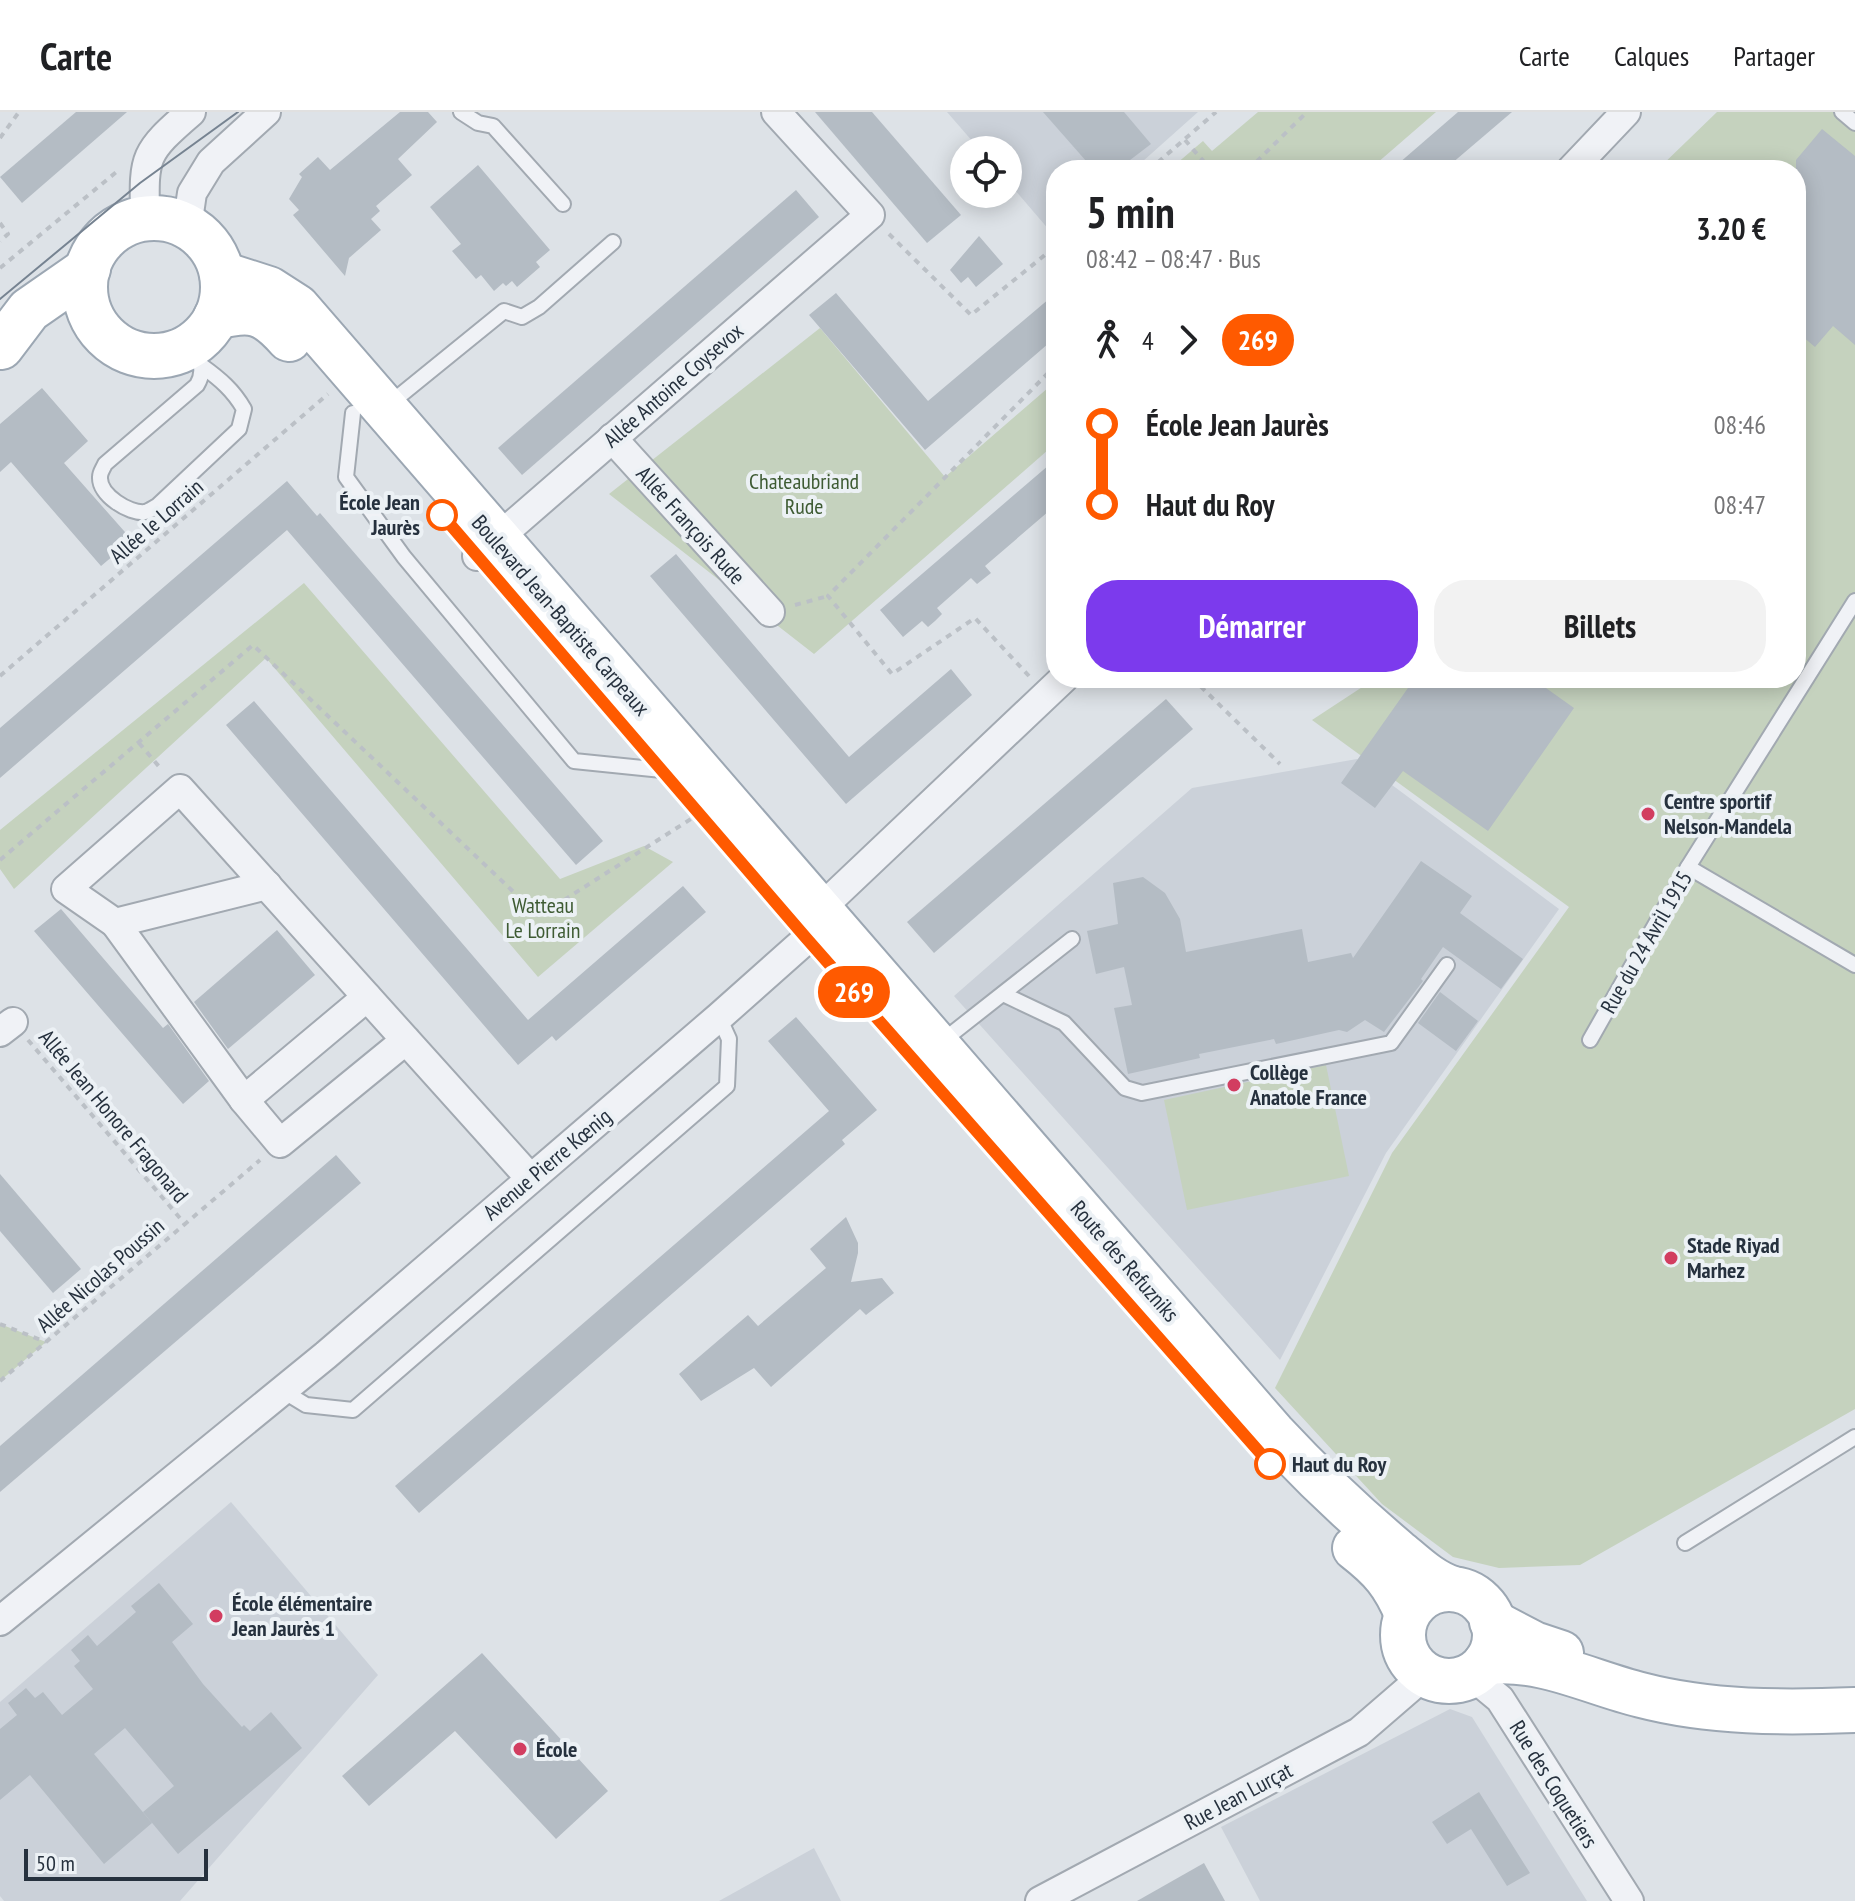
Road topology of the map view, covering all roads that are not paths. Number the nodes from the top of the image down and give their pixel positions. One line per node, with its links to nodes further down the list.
1 (191, 112): 10 (street)
2 (266, 112): 10 (street)
3 (461, 112): 9 (lane)
4 (776, 112): 18 (street, Allée Antoine Coysevox)
5 (1626, 112): 8 (street)
6 (1842, 112): 7 (lane)
7 (1855, 123)
8 (1580, 160)
9 (563, 204)
10 (166, 223): 12 (main road); 13 (main road)
11 (613, 242): 17 (lane)
12 (88, 269): 14 (main road); 16 (main road)
13 (222, 274): 15 (main road); 17 (main road, Boulevard Jean-Baptiste Carpeaux)
14 (98, 328): 15 (main road); 16 (main road)
15 (204, 342): 15 (lane); 17 (main road, Boulevard Jean-Baptiste Carpeaux)
16 (0, 348)
17 (357, 404): 19 (main road, Boulevard Jean-Baptiste Carpeaux); 25 (lane)
18 (612, 438): 19 (street, Allée Antoine Coysevox); 21 (street, Allée François Rude)
19 (486, 547): 25 (main road, Boulevard Jean-Baptiste Carpeaux); 29 (main road, Boulevard Jean-Baptiste Carpeaux)
20 (1855, 601): 22 (lane, Rue du 24 Avril 1915)
21 (770, 612)
22 (1806, 679)
23 (1055, 688): 29 (street, Avenue Pierre Kœnig)
24 (1800, 688): 26 (lane, Rue du 24 Avril 1915)
25 (662, 770): 29 (main road, Boulevard Jean-Baptiste Carpeaux)
26 (1688, 867): 32 (lane); 37 (lane, Rue du 24 Avril 1915)
27 (267, 885): 28 (street); 28 (street); 34 (street)
28 (115, 923): 39 (street)
29 (813, 925): 35 (street, Avenue Pierre Kœnig); 38 (main road, Route des Refuzniks); 45 (main road, Route des Refuzniks)
30 (1072, 939): 33 (lane)
31 (1447, 965): 33 (lane)
32 (1855, 965)
33 (1003, 994): 38 (lane)
34 (367, 997): 36 (street); 39 (street)
35 (719, 1017): 40 (street, Avenue Pierre Kœnig); 41 (lane)
36 (406, 1040): 39 (street); 40 (street)
37 (1590, 1040)
38 (936, 1046): 44 (main road, Route des Refuzniks)
39 (244, 1100)
40 (530, 1178): 41 (street, Avenue Pierre Kœnig)
41 (283, 1391): 46 (street, Avenue Pierre Kœnig)
42 (1855, 1437): 43 (lane)
43 (1685, 1543)
44 (1453, 1589): 45 (main road); 47 (main road)
45 (1407, 1614): 48 (main road)
46 (0, 1621)
47 (1483, 1653): 48 (main road); 49 (main road); 50 (main road); 53 (street, Rue des Coquetiers)
48 (1425, 1675): 51 (street, Rue Jean Lurçat)
49 (1855, 1689)
50 (1855, 1710)
51 (1074, 1892): 52 (street, Rue Jean Lurçat)
52 (1040, 1901)
53 (1629, 1901)

